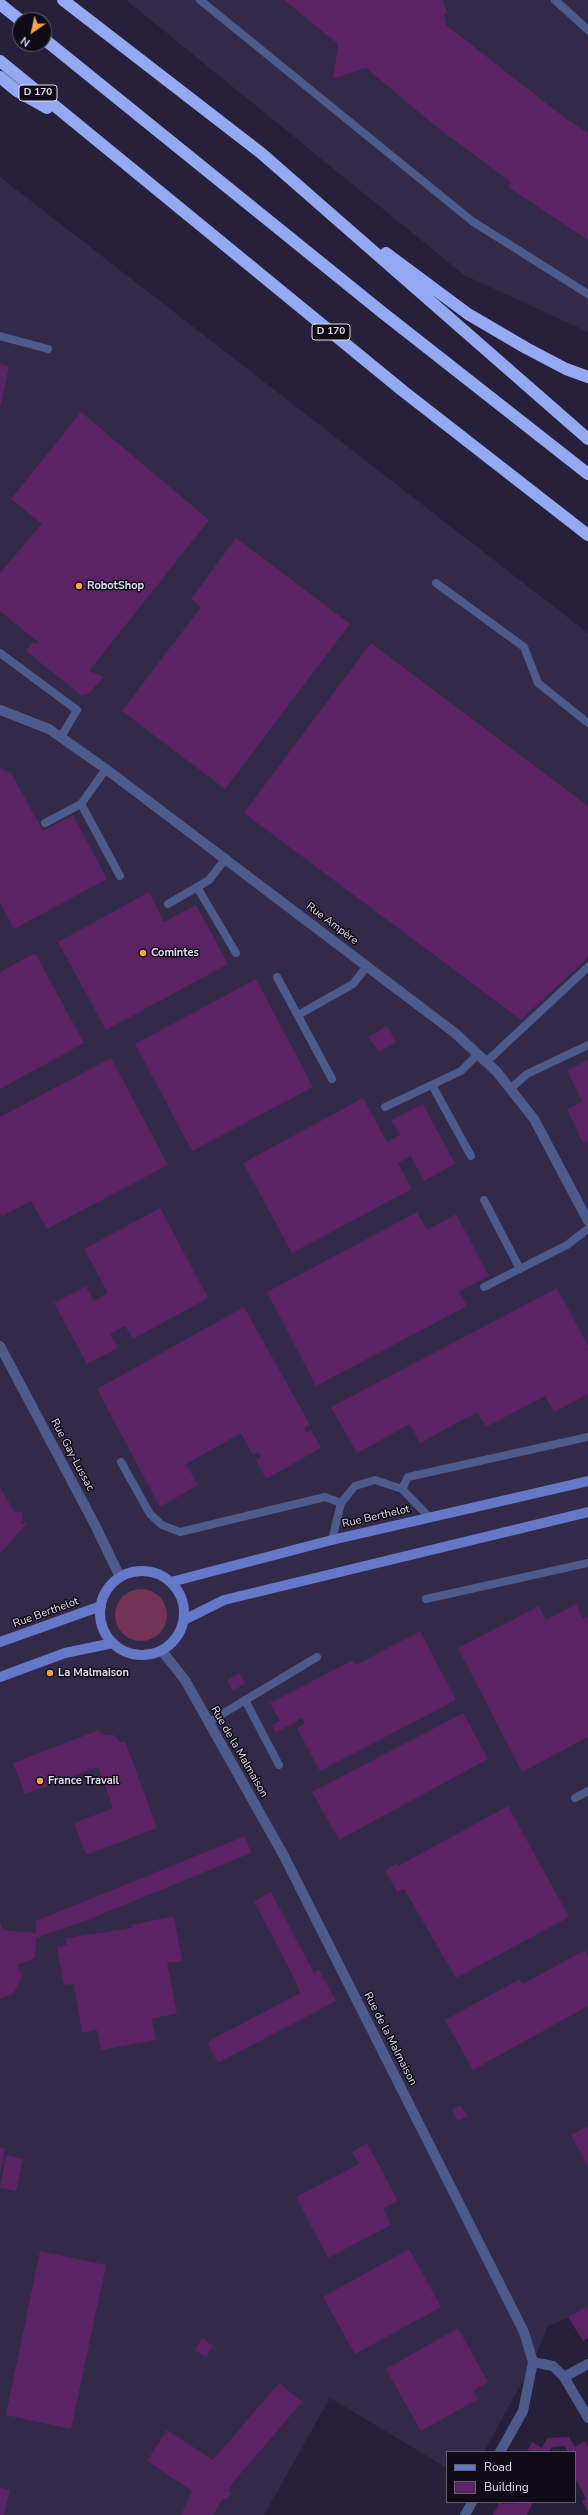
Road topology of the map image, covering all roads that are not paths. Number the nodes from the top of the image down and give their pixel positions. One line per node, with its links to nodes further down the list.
1 (63, 0): 11 (highway)
2 (200, 0): 12 (lane)
3 (555, 0): 6 (lane)
4 (0, 4): 5 (highway)
5 (12, 14)
6 (588, 30)
7 (52, 45): 17 (highway)
8 (0, 61): 10 (highway, D 170)
9 (0, 77): 10 (highway)
10 (77, 125): 18 (highway, D 170)
11 (343, 224): 15 (highway); 16 (highway)
12 (588, 294)
13 (0, 336): 14 (lane)
14 (48, 348)
15 (588, 378)
16 (588, 439)
17 (588, 474)
18 (588, 535)
19 (436, 583): 22 (lane)
20 (0, 653): 23 (lane)
21 (0, 710): 23 (street, Rue Ampère)
22 (588, 722)
23 (61, 737): 24 (street, Rue Ampère)
24 (106, 769): 25 (lane); 27 (street, Rue Ampère)
25 (81, 804): 26 (lane); 28 (lane)
26 (46, 823)
27 (226, 858): 29 (lane); 32 (street, Rue Ampère)
28 (120, 876)
29 (197, 887): 30 (lane); 31 (lane)
30 (168, 904)
31 (236, 952)
32 (368, 966): 35 (lane); 37 (street, Rue Ampère)
33 (588, 968): 38 (lane)
34 (277, 977): 35 (lane)
35 (298, 1015): 39 (lane)
36 (588, 1045): 41 (lane)
37 (478, 1054): 38 (street, Rue Ampère); 40 (lane)
38 (486, 1062): 41 (street, Rue Ampère)
39 (332, 1079)
40 (432, 1085): 42 (lane); 43 (lane)
41 (510, 1088): 45 (street, Rue Ampère)
42 (385, 1107)
43 (471, 1156)
44 (484, 1200): 47 (lane)
45 (588, 1221)
46 (588, 1229): 47 (lane)
47 (520, 1269): 48 (lane)
48 (484, 1287)
49 (0, 1346): 59 (street, Rue Gay-Lussac)
50 (588, 1437): 53 (lane)
51 (121, 1462): 54 (lane)
52 (588, 1481): 56 (main road, Rue Berthelot)
53 (402, 1489): 54 (lane); 56 (lane)
54 (341, 1503): 57 (lane)
55 (588, 1512): 63 (main road)
56 (429, 1517): 57 (main road, Rue Berthelot)
57 (332, 1540): 60 (main road, Rue Berthelot)
58 (588, 1563): 61 (lane)
59 (120, 1577): 60 (main road); 62 (main road)
60 (171, 1582): 63 (main road)
61 (426, 1599)
62 (101, 1606): 64 (main road, Rue Berthelot); 65 (main road)
63 (184, 1620): 66 (main road)
64 (0, 1642)
65 (113, 1643): 66 (main road); 68 (main road)
66 (162, 1651): 70 (street, Rue de la Malmaison)
67 (317, 1657): 69 (lane)
68 (0, 1676)
69 (245, 1700): 70 (lane); 71 (lane)
70 (209, 1722): 74 (street, Rue de la Malmaison)
71 (280, 1765)
72 (588, 1791): 73 (lane)
73 (575, 1798)
74 (533, 2362): 76 (street); 78 (street, Rue de la Malmaison)
75 (588, 2364): 76 (street)
76 (564, 2377): 77 (street)
77 (588, 2418)
78 (501, 2451)
79 (471, 2503): 80 (street)
80 (465, 2515)

